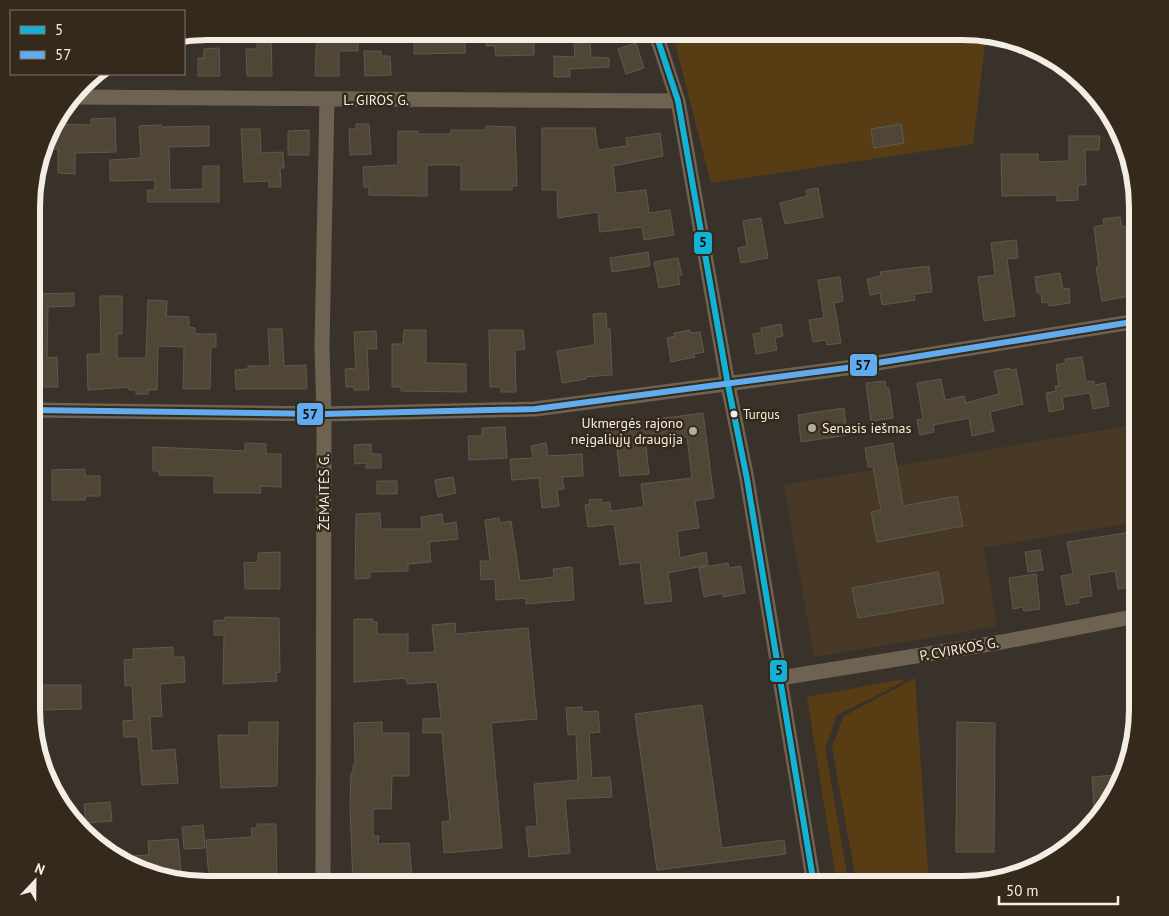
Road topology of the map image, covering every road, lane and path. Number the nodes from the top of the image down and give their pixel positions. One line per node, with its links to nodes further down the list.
1 (658, 40): 4 (street)
2 (81, 97): 3 (street, L. GIROS G.)
3 (327, 99): 4 (street, L. GIROS G.); 8 (street, ŽEMAITĖS G.)
4 (678, 101): 6 (street)
5 (1129, 322): 6 (street)
6 (728, 385): 8 (street); 10 (street)
7 (40, 410): 8 (street)
8 (324, 414): 11 (street, ŽEMAITĖS G.)
9 (1129, 618): 10 (street, P. CVIRKOS G.)
10 (780, 678): 12 (street)
11 (323, 876)
12 (813, 876)

